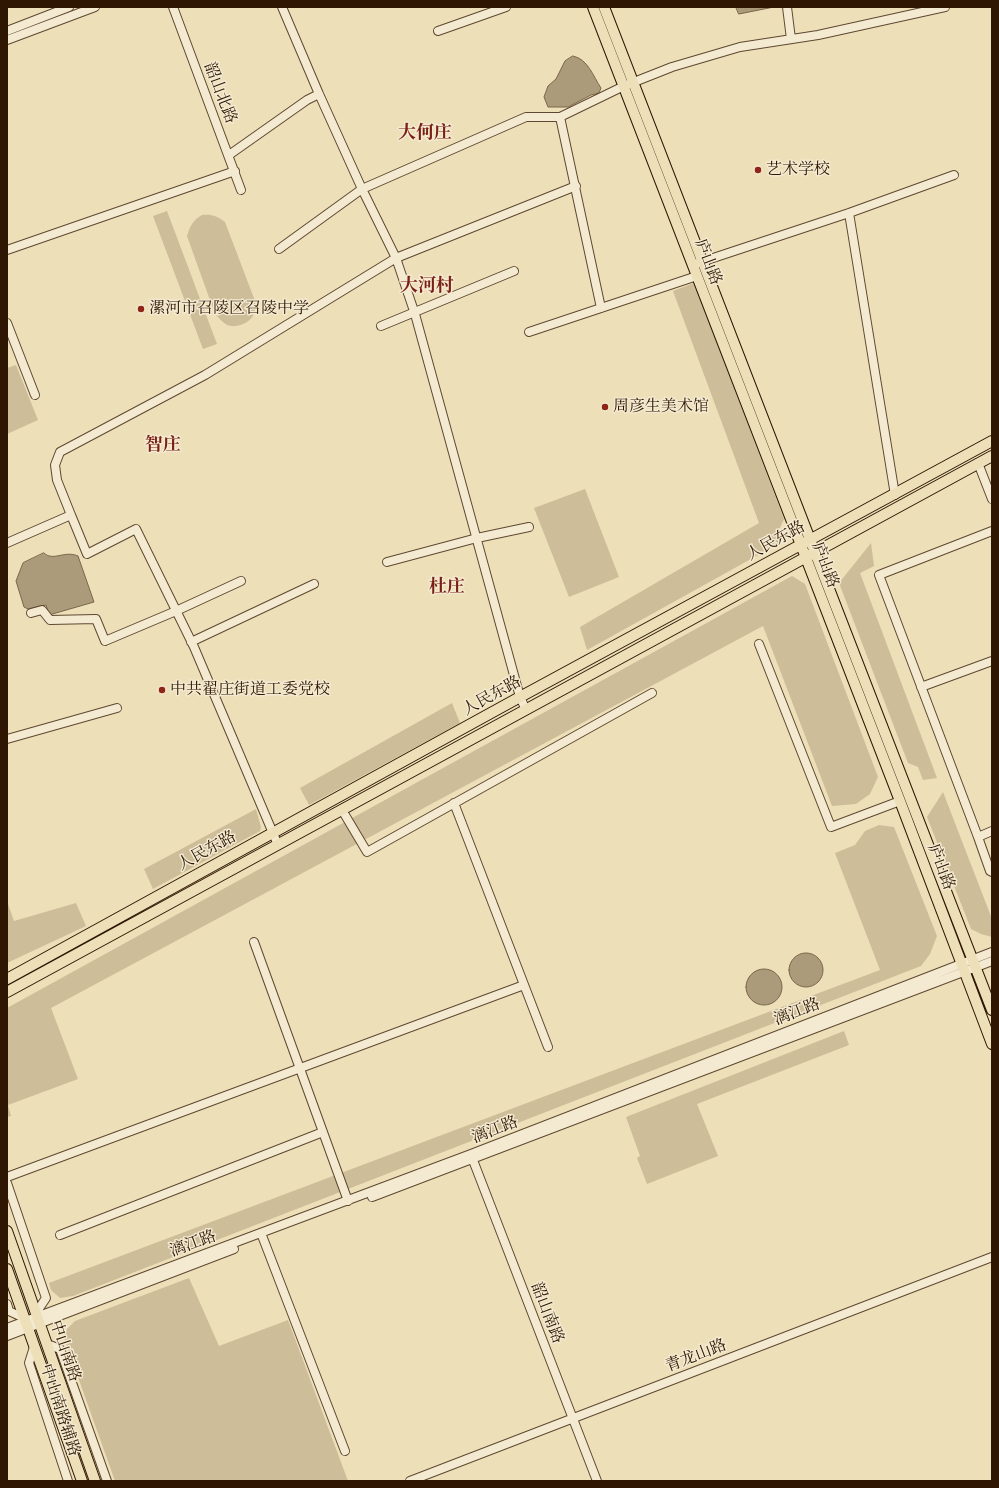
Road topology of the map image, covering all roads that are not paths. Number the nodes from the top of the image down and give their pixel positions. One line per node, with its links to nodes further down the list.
1 (69, 7): 10 (street)
2 (95, 7): 11 (street)
3 (173, 7): 19 (street, 韶山北路)
4 (282, 7): 17 (street)
5 (594, 7): 16 (main road, 庐山路)
6 (604, 7): 16 (main road, 庐山路)
7 (787, 7): 14 (street)
8 (945, 7): 14 (street)
9 (503, 8): 13 (street)
10 (35, 20): 11 (street); 12 (street)
11 (38, 28): 15 (street)
12 (7, 31)
13 (438, 31)
14 (791, 39): 16 (street)
15 (7, 40)
16 (629, 85): 18 (street); 29 (main road, 庐山路)
17 (319, 94): 19 (street); 23 (street)
18 (560, 116): 22 (street); 23 (street)
19 (229, 155): 20 (street, 韶山北路)
20 (234, 171): 24 (street, 韶山北路); 27 (street)
21 (954, 175): 25 (street)
22 (576, 186): 28 (street); 32 (street)
23 (362, 189): 26 (street); 28 (street)
24 (242, 190)
25 (849, 213): 29 (street); 41 (street)
26 (279, 249)
27 (7, 250)
28 (396, 258): 33 (street); 43 (street)
29 (698, 263): 31 (main road, 庐山路); 47 (main road, 庐山路)
30 (514, 271): 33 (street)
31 (697, 276): 32 (street); 49 (main road, 庐山路)
32 (601, 308): 36 (street)
33 (415, 313): 35 (street); 46 (street)
34 (7, 322): 37 (street)
35 (381, 326)
36 (529, 332)
37 (35, 395)
38 (992, 442): 41 (main road, 人民东路)
39 (992, 456): 40 (main road, 人民东路)
40 (978, 463): 42 (street); 50 (main road, 人民东路)
41 (895, 495): 47 (main road, 人民东路)
42 (992, 499)
43 (70, 515): 48 (street); 55 (street)
44 (529, 527): 46 (street)
45 (992, 531): 60 (street)
46 (477, 538): 52 (street); 62 (street)
47 (811, 539): 49 (main road, 人民东路); 50 (main road, 庐山路)
48 (7, 543)
49 (801, 545): 51 (main road, 庐山路); 62 (main road, 人民东路)
50 (815, 552): 51 (main road, 人民东路); 66 (main road, 庐山路)
51 (806, 557): 64 (main road, 人民东路); 67 (main road, 庐山路)
52 (387, 562)
53 (241, 581): 55 (street)
54 (314, 584): 57 (street)
55 (176, 611): 56 (street); 57 (street)
56 (31, 613)
57 (191, 642): 71 (street)
58 (759, 644): 67 (street)
59 (992, 661): 60 (street)
60 (921, 687): 72 (street)
61 (652, 693): 68 (street)
62 (520, 697): 64 (street); 71 (main road, 人民东路)
63 (117, 708): 65 (street)
64 (526, 710): 69 (main road, 人民东路)
65 (7, 740)
66 (910, 798): 67 (main road); 79 (main road, 庐山路)
67 (900, 802): 80 (main road, 庐山路)
68 (454, 803): 69 (street); 82 (street)
69 (342, 810): 73 (main road, 人民东路)
70 (992, 831): 72 (street)
71 (273, 832): 73 (street); 81 (main road, 人民东路)
72 (978, 837): 74 (street)
73 (278, 845): 83 (main road, 人民东路)
74 (988, 854): 75 (street)
75 (992, 872)
76 (254, 942): 87 (street)
77 (992, 952): 79 (street, 漓江路)
78 (992, 961): 79 (street, 漓江路)
79 (974, 963): 80 (street, 漓江路); 84 (main road, 庐山路)
80 (963, 967): 85 (main road, 庐山路); 89 (street, 漓江路)
81 (7, 979)
82 (524, 985): 86 (street); 87 (street)
83 (7, 992)
84 (992, 1010)
85 (992, 1044)
86 (548, 1047)
87 (300, 1069): 88 (street); 90 (street)
88 (323, 1132): 92 (street); 94 (street)
89 (472, 1157): 92 (street, 漓江路); 95 (street, 漓江路); 105 (street, 韶山南路)
90 (7, 1177)
91 (7, 1182): 99 (street)
92 (348, 1200): 95 (street, 漓江路)
93 (7, 1231): 99 (main road, 中山南路)
94 (60, 1235)
95 (262, 1236): 99 (street, 漓江路); 106 (street)
96 (992, 1257): 105 (street, 青龙山路)
97 (7, 1269): 100 (main road, 中山南路)
98 (7, 1304): 100 (street)
99 (38, 1318): 100 (street, 漓江路); 103 (main road, 中山南路)
100 (26, 1322): 101 (street, 漓江路); 102 (street, 漓江路); 104 (main road, 中山南路)
101 (7, 1328)
102 (7, 1336)
103 (47, 1344): 109 (main road, 中山南路); 110 (street, 中山南路辅路)
104 (34, 1347): 107 (street, 中山南路辅路); 108 (main road, 中山南路)
105 (572, 1418): 111 (street, 青龙山路); 112 (street, 韶山南路)
106 (345, 1451)
107 (68, 1481)
108 (82, 1481)
109 (95, 1481)
110 (107, 1481)
111 (410, 1481)
112 (597, 1481)

